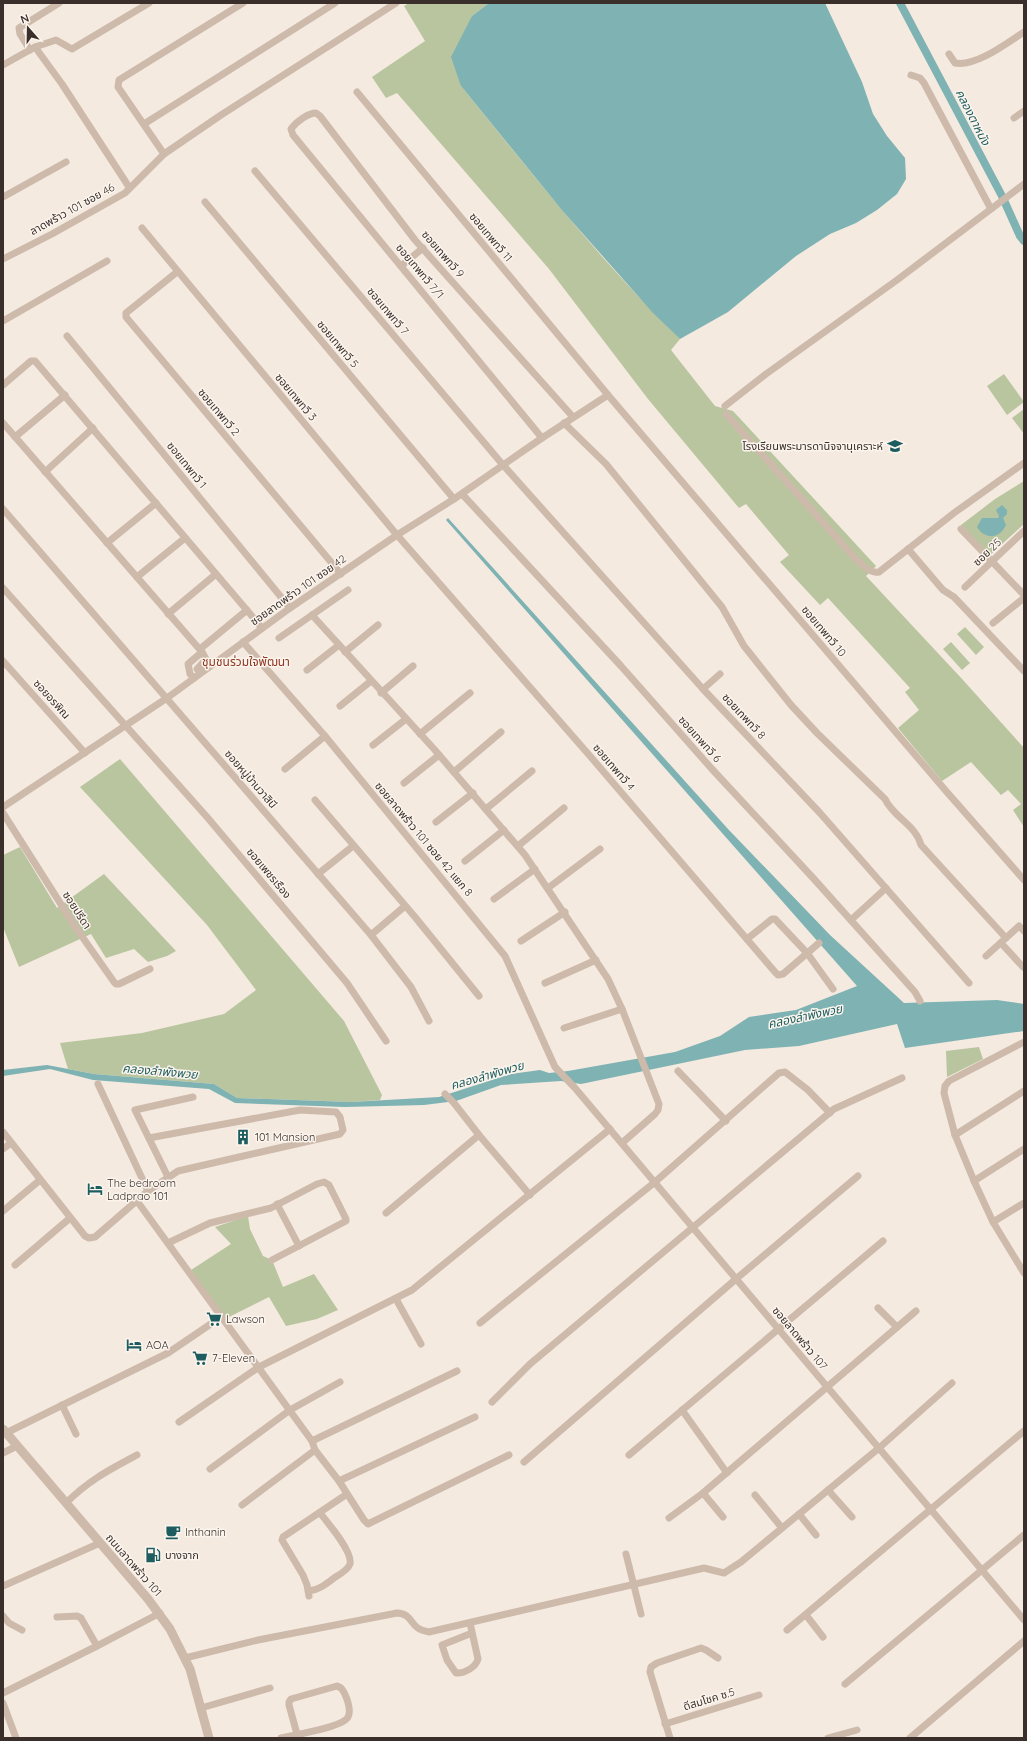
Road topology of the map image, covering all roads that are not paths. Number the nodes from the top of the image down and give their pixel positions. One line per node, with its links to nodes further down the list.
1 (59, 3): 7 (street)
2 (149, 3): 7 (street)
3 (243, 3): 15 (street)
4 (335, 3): 15 (street)
5 (396, 3): 16 (street, ลาดพร้าว 101 ซอย 46)
6 (1024, 32): 8 (street)
7 (32, 48): 9 (street); 20 (street)
8 (950, 54)
9 (3, 65)
10 (911, 75): 23 (street)
11 (357, 92): 34 (street, ซอยเทพทวี 11)
12 (1024, 111): 13 (street)
13 (1014, 118)
14 (301, 120): 25 (street, ซอยเทพทวี 9); 28 (street, ซอยเทพทวี 7/1)
15 (144, 124): 16 (street)
16 (164, 154): 20 (street, ลาดพร้าว 101 ซอย 46)
17 (66, 162): 21 (street)
18 (255, 171): 44 (street, ซอยเทพทวี 7)
19 (1024, 184): 23 (street)
20 (129, 187): 26 (street, ลาดพร้าว 101 ซอย 46)
21 (3, 197)
22 (205, 202): 47 (street, ซอยเทพทวี 5)
23 (991, 209): 35 (street)
24 (142, 228): 29 (street, ซอยเทพทวี 3)
25 (423, 248): 28 (street); 37 (street, ซอยเทพทวี 9)
26 (3, 259)
27 (107, 261): 30 (street)
28 (401, 266): 42 (street, ซอยเทพทวี 7/1)
29 (177, 272): 52 (street, ซอยเทพทวี 3); 58 (street, ซอยเทพทวี 2)
30 (3, 321)
31 (67, 336): 64 (street, ซอยเทพทวี 1)
32 (3, 384): 33 (street)
33 (65, 395): 40 (street); 41 (street)
34 (608, 395): 37 (street, ซอยลาดพร้าว 101 ซอย 42); 114 (street, ซอยเทพทวี 10)
35 (725, 406)
36 (726, 414): 55 (street)
37 (573, 417): 39 (street, ซอยลาดพร้าว 101 ซอย 42)
38 (3, 423): 41 (street)
39 (564, 423): 42 (street, ซอยลาดพร้าว 101 ซอย 42); 124 (street)
40 (93, 428): 45 (street); 48 (street)
41 (15, 437): 45 (street)
42 (542, 438): 44 (street, ซอยลาดพร้าว 101 ซอย 42)
43 (1024, 463): 55 (street)
44 (503, 465): 46 (street, ซอยลาดพร้าว 101 ซอย 42); 83 (street, ซอยเทพทวี 8)
45 (45, 472): 54 (street)
46 (462, 494): 47 (street, ซอยลาดพร้าว 101 ซอย 42); 120 (street, ซอยเทพทวี 6)
47 (454, 499): 52 (street, ซอยลาดพร้าว 101 ซอย 42)
48 (156, 503): 53 (street); 54 (street)
49 (3, 509): 86 (street, ซอยหมู่บ้านวาสินี)
50 (961, 529): 56 (street)
51 (1024, 532): 56 (street, ซอย 25)
52 (397, 535): 58 (street, ซอยลาดพร้าว 101 ซอย 42); 123 (street, ซอยเทพทวี 4)
53 (186, 538): 57 (street); 59 (street)
54 (107, 543): 59 (street)
55 (908, 549): 79 (street)
56 (992, 561): 60 (street, ซอย 25); 63 (street)
57 (216, 574): 65 (street); 66 (street)
58 (341, 574): 64 (street, ซอยลาดพร้าว 101 ซอย 42)
59 (137, 578): 66 (street)
60 (965, 587)
61 (3, 588): 89 (street, ซอยเพชรเรือง)
62 (348, 590): 67 (street)
63 (1024, 597): 68 (street)
64 (290, 608): 70 (street, ซอยลาดพร้าว 101 ซอย 42)
65 (246, 610): 70 (street); 74 (street)
66 (168, 614): 74 (street)
67 (312, 615): 71 (street); 73 (street)
68 (993, 622)
69 (378, 625): 75 (street)
70 (262, 628): 72 (street, ซอยลาดพร้าว 101 ซอย 42)
71 (279, 638)
72 (243, 642): 81 (street, ซอยลาดพร้าว 101 ซอย 42); 92 (street, ซอยลาดพร้าว 101 ซอย 42 แยก 8)
73 (339, 645): 75 (street); 78 (street)
74 (201, 650): 81 (street)
75 (345, 652): 82 (street)
76 (3, 661): 94 (street, ซอยอรพิณ)
77 (414, 666): 84 (street)
78 (307, 670)
79 (1024, 671)
80 (720, 674): 83 (street)
81 (197, 675): 86 (street, ซอยลาดพร้าว 101 ซอย 42)
82 (371, 681): 84 (street); 87 (street)
83 (703, 689): 116 (street, ซอยเทพทวี 8)
84 (381, 692): 88 (street)
85 (470, 693): 91 (street)
86 (167, 698): 89 (street, ซอยลาดพร้าว 101 ซอย 42); 113 (street, ซอยหมู่บ้านวาสินี)
87 (340, 706)
88 (406, 719): 91 (street); 93 (street)
89 (126, 726): 94 (street, ซอยลาดพร้าว 101 ซอย 42); 140 (street, ซอยเพชรเรือง)
90 (501, 732): 98 (street)
91 (420, 734): 95 (street)
92 (325, 736): 96 (street); 142 (street, ซอยลาดพร้าว 101 ซอย 42 แยก 8)
93 (373, 745)
94 (85, 753): 102 (street, ซอยลาดพร้าว 101 ซอย 42)
95 (439, 755): 98 (street); 99 (street)
96 (285, 769)
97 (532, 771): 104 (street)
98 (454, 772): 100 (street)
99 (404, 784)
100 (473, 793): 104 (street); 106 (street)
101 (315, 800): 108 (street)
102 (3, 807)
103 (564, 808): 109 (street)
104 (486, 809): 107 (street)
105 (3, 814): 131 (street, ซอยปรีดา)
106 (436, 822)
107 (504, 830): 109 (street); 111 (street)
108 (353, 846): 113 (street); 118 (street)
109 (518, 846): 112 (street)
110 (600, 849): 115 (street)
111 (465, 861)
112 (535, 869): 115 (street); 117 (street)
113 (318, 874): 122 (street, ซอยหมู่บ้านวาสินี)
114 (1024, 880)
115 (548, 888): 119 (street)
116 (886, 888): 120 (street); 133 (street, ซอยเทพทวี 8)
117 (494, 899)
118 (405, 906): 122 (street); 135 (street)
119 (565, 912): 125 (street); 129 (street)
120 (851, 920): 136 (street, ซอยเทพทวี 6)
121 (1024, 931): 124 (street)
122 (371, 935): 138 (street, ซอยหมู่บ้านวาสินี)
123 (747, 939): 127 (street); 127 (street, ซอยเทพทวี 4)
124 (1004, 940): 128 (street); 130 (street)
125 (520, 941)
126 (819, 943): 127 (street, ซอยเทพทวี 4)
127 (807, 953): 134 (street)
128 (986, 956)
129 (596, 960): 132 (street); 137 (street)
130 (1023, 967)
131 (150, 969)
132 (545, 983)
133 (969, 983)
134 (833, 989)
135 (479, 996)
136 (920, 1000)
137 (622, 1009): 139 (street); 157 (street)
138 (429, 1021)
139 (564, 1028)
140 (386, 1041)
141 (1024, 1042): 154 (street)
142 (557, 1071): 151 (street, ซอยลาดพร้าว 107)
143 (678, 1071): 150 (street)
144 (902, 1078): 149 (street)
145 (98, 1084): 165 (street)
146 (1024, 1091): 154 (street)
147 (445, 1094): 153 (street)
148 (193, 1097): 155 (street)
149 (830, 1113): 150 (street); 174 (street)
150 (726, 1121): 164 (street)
151 (610, 1130): 157 (street, ซอยลาดพร้าว 107); 166 (street)
152 (3, 1132): 156 (street)
153 (479, 1135): 166 (street); 171 (street)
154 (955, 1135): 163 (street)
155 (148, 1138): 161 (street); 161 (street)
156 (11, 1143): 158 (street); 162 (street)
157 (622, 1143): 164 (street, ซอยลาดพร้าว 107)
158 (3, 1149)
159 (1024, 1149): 163 (street)
160 (858, 1176): 182 (street)
161 (168, 1177): 165 (street)
162 (40, 1180): 170 (street); 172 (street)
163 (974, 1181): 173 (street)
164 (655, 1182): 174 (street, ซอยลาดพร้าว 107); 187 (street)
165 (148, 1191): 167 (street)
166 (530, 1195): 183 (street)
167 (137, 1201): 172 (street); 176 (street)
168 (1024, 1203): 173 (street)
169 (277, 1204): 176 (street); 177 (street); 177 (street)
170 (3, 1211)
171 (386, 1213)
172 (70, 1218): 180 (street)
173 (993, 1222): 179 (street)
174 (692, 1227): 182 (street, ซอยลาดพร้าว 107); 196 (street)
175 (883, 1241): 189 (street)
176 (168, 1243): 186 (street)
177 (299, 1246): 178 (street)
178 (272, 1260)
179 (1022, 1263): 181 (street)
180 (15, 1265)
181 (1024, 1273)
182 (736, 1279): 189 (street, ซอยลาดพร้าว 107); 213 (street)
183 (396, 1299): 190 (street); 191 (street)
184 (878, 1308): 188 (street)
185 (916, 1311): 188 (street)
186 (221, 1317): 191 (street); 197 (street)
187 (480, 1323)
188 (897, 1328): 195 (street)
189 (779, 1329): 195 (street, ซอยลาดพร้าว 107); 199 (street)
190 (421, 1344)
191 (259, 1367): 198 (street); 201 (street)
192 (457, 1371): 205 (street)
193 (340, 1382): 198 (street)
194 (952, 1383): 207 (street)
195 (828, 1388): 207 (street, ซอยลาดพร้าว 107); 215 (street)
196 (492, 1402)
197 (62, 1405): 202 (street); 204 (street)
198 (290, 1410): 205 (street); 214 (street)
199 (682, 1410): 212 (street); 215 (street)
200 (475, 1418): 216 (street)
201 (179, 1422)
202 (5, 1431): 206 (street, ถนนลาดพร้าว 101)
203 (1024, 1431): 223 (street)
204 (76, 1434)
205 (312, 1441): 208 (street)
206 (18, 1446): 209 (street); 221 (street, ถนนลาดพร้าว 101)
207 (879, 1448): 217 (street); 223 (street, ซอยลาดพร้าว 107)
208 (316, 1450): 216 (street); 222 (street)
209 (3, 1452)
210 (137, 1455): 221 (street)
211 (509, 1455): 219 (street)
212 (628, 1455)
213 (524, 1462)
214 (210, 1469)
215 (727, 1473): 218 (street)
216 (339, 1481): 219 (street)
217 (828, 1490): 225 (street); 227 (street)
218 (703, 1493): 226 (street); 228 (street)
219 (346, 1494): 224 (street)
220 (755, 1495): 229 (street)
221 (66, 1503): 232 (street, ถนนลาดพร้าว 101)
222 (242, 1505)
223 (931, 1510): 234 (street, ซอยลาดพร้าว 107); 239 (street)
224 (320, 1513): 224 (street)
225 (799, 1514): 229 (street); 230 (street)
226 (723, 1516)
227 (852, 1517)
228 (669, 1518)
229 (782, 1528): 235 (street)
230 (816, 1535)
231 (1024, 1535): 234 (street)
232 (100, 1543): 236 (street); 237 (street, ถนนลาดพร้าว 101)
233 (626, 1554): 235 (street)
234 (982, 1571): 242 (street, ซอยลาดพร้าว 107); 252 (street)
235 (634, 1584): 238 (street); 243 (street)
236 (3, 1586)
237 (160, 1613): 249 (street); 250 (street, ถนนลาดพร้าว 101)
238 (641, 1614)
239 (806, 1615): 245 (street); 247 (street)
240 (3, 1616): 244 (street)
241 (57, 1618): 249 (street)
242 (1024, 1620)
243 (470, 1623): 246 (street); 250 (street)
244 (22, 1630)
245 (787, 1630)
246 (472, 1633): 246 (street)
247 (823, 1637)
248 (1024, 1641): 266 (street)
249 (97, 1646): 254 (street)
250 (185, 1658): 257 (street, ถนนลาดพร้าว 101)
251 (718, 1658): 258 (street)
252 (845, 1684)
253 (270, 1688): 257 (street)
254 (3, 1693)
255 (759, 1695): 258 (street, ดีสมโชค ซ.5)
256 (3, 1703): 261 (street)
257 (200, 1708): 262 (street, ถนนลาดพร้าว 101)
258 (665, 1724): 264 (street)
259 (856, 1730): 265 (street)
260 (297, 1734): 260 (street); 263 (street)
261 (16, 1738)
262 (209, 1738)
263 (281, 1738)
264 (670, 1738)
265 (828, 1738)
266 (910, 1738)

